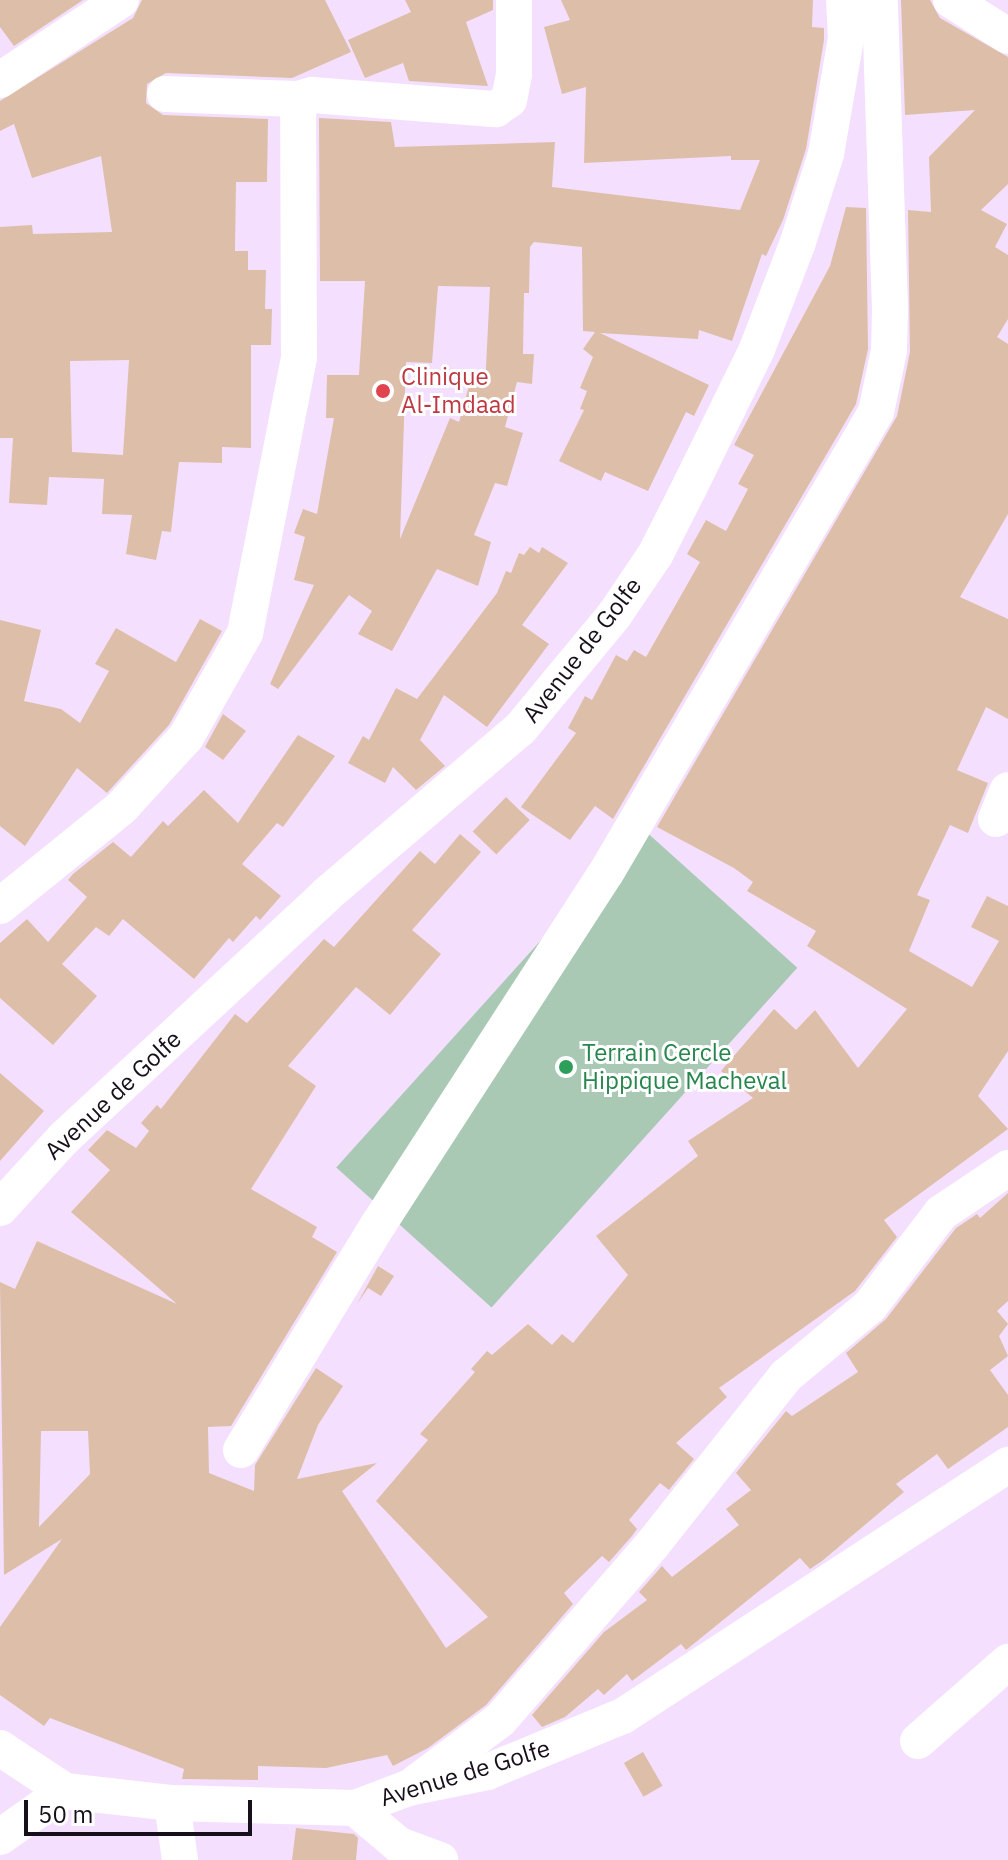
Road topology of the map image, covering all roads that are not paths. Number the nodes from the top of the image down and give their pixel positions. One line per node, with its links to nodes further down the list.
1 (121, 0): 7 (street)
2 (514, 0): 9 (street)
3 (844, 0): 12 (street, Avenue de Golfe)
4 (880, 0): 13 (street)
5 (951, 0): 6 (street)
6 (1008, 36)
7 (0, 80)
8 (165, 94): 9 (street)
9 (298, 99): 10 (street)
10 (0, 906)
11 (1008, 1168): 18 (street)
12 (0, 1208)
13 (241, 1450)
14 (1008, 1465): 18 (street, Avenue de Golfe)
15 (1008, 1662): 16 (street)
16 (918, 1741)
17 (0, 1748): 19 (street, Avenue de Golfe)
18 (408, 1788): 21 (street, Avenue de Golfe)
19 (65, 1791): 20 (street, Avenue de Golfe); 22 (street)
20 (172, 1803): 21 (street, Avenue de Golfe); 23 (street)
21 (355, 1808): 24 (street)
22 (0, 1837)
23 (180, 1860)
24 (440, 1860)

